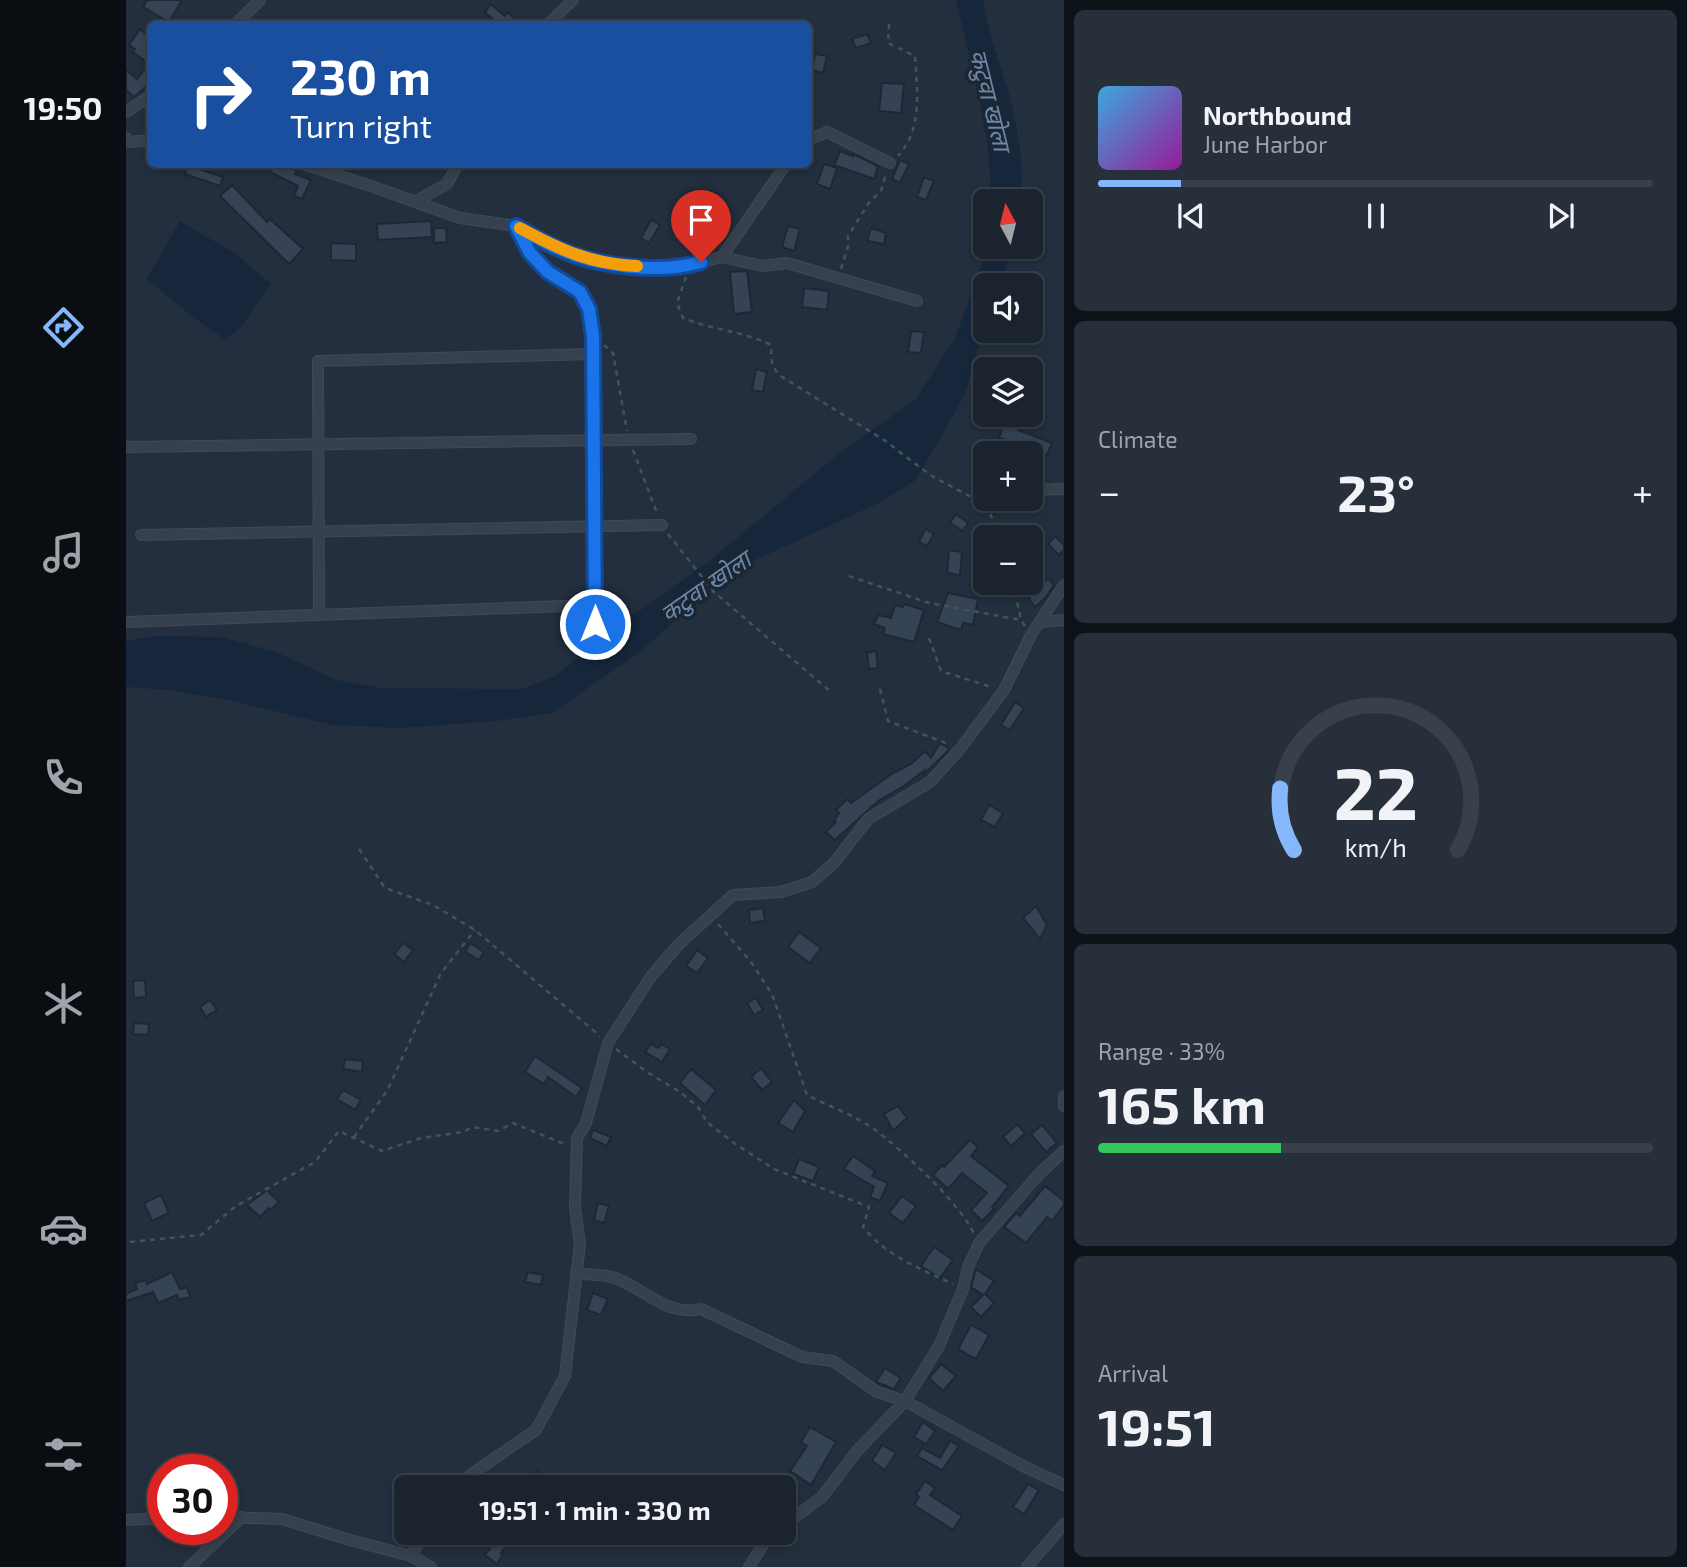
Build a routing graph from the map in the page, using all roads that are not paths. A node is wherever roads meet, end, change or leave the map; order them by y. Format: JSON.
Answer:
{"nodes":[{"id":1,"x":260,"y":0,"type":"edge"},
{"id":2,"x":573,"y":0,"type":"edge"},
{"id":3,"x":239,"y":21,"type":"edge"},
{"id":4,"x":551,"y":21,"type":"edge"},
{"id":5,"x":147,"y":98,"type":"edge"},
{"id":6,"x":126,"y":112,"type":"edge"},
{"id":7,"x":126,"y":138,"type":"edge"},
{"id":8,"x":812,"y":138,"type":"edge"},
{"id":9,"x":147,"y":140,"type":"edge"},
{"id":10,"x":890,"y":163,"type":"dead end"},
{"id":11,"x":315,"y":168,"type":"edge"},
{"id":12,"x":456,"y":168,"type":"edge"},
{"id":13,"x":783,"y":168,"type":"edge"},
{"id":14,"x":414,"y":202,"type":"junction"},
{"id":15,"x":516,"y":226,"type":"junction"},
{"id":16,"x":722,"y":257,"type":"junction"},
{"id":17,"x":917,"y":301,"type":"dead end"},
{"id":18,"x":593,"y":354,"type":"junction"},
{"id":19,"x":691,"y":439,"type":"dead end"},
{"id":20,"x":594,"y":440,"type":"junction"},
{"id":21,"x":318,"y":445,"type":"junction"},
{"id":22,"x":126,"y":447,"type":"edge"},
{"id":23,"x":1064,"y":489,"type":"edge"},
{"id":24,"x":1043,"y":490,"type":"edge"},
{"id":25,"x":594,"y":525,"type":"junction"},
{"id":26,"x":662,"y":525,"type":"road end"},
{"id":27,"x":318,"y":531,"type":"junction"},
{"id":28,"x":141,"y":535,"type":"dead end"},
{"id":29,"x":1064,"y":585,"type":"edge"},
{"id":30,"x":594,"y":606,"type":"junction"},
{"id":31,"x":319,"y":615,"type":"junction"},
{"id":32,"x":1064,"y":620,"type":"edge"},
{"id":33,"x":126,"y":622,"type":"edge"},
{"id":34,"x":1040,"y":622,"type":"junction"},
{"id":35,"x":595,"y":624,"type":"dead end"},
{"id":36,"x":1064,"y":1096,"type":"edge"},
{"id":37,"x":1064,"y":1107,"type":"edge"},
{"id":38,"x":1064,"y":1151,"type":"edge"},
{"id":39,"x":576,"y":1273,"type":"junction"},
{"id":40,"x":905,"y":1401,"type":"junction"},
{"id":41,"x":470,"y":1475,"type":"edge"},
{"id":42,"x":1064,"y":1485,"type":"edge"},
{"id":43,"x":796,"y":1516,"type":"edge"},
{"id":44,"x":238,"y":1517,"type":"edge"},
{"id":45,"x":242,"y":1517,"type":"junction"},
{"id":46,"x":147,"y":1519,"type":"edge"},
{"id":47,"x":126,"y":1520,"type":"edge"},
{"id":48,"x":1064,"y":1524,"type":"edge"},
{"id":49,"x":418,"y":1545,"type":"edge"},
{"id":50,"x":763,"y":1545,"type":"edge"},
{"id":51,"x":411,"y":1556,"type":"junction"},
{"id":52,"x":189,"y":1567,"type":"edge"},
{"id":53,"x":431,"y":1567,"type":"edge"},
{"id":54,"x":749,"y":1567,"type":"edge"},
{"id":55,"x":1027,"y":1567,"type":"edge"}],
"edges":[{"from":1,"to":3,"type":"street"},
{"from":2,"to":4,"type":"street"},
{"from":5,"to":6,"type":"street"},
{"from":7,"to":9,"type":"street"},
{"from":8,"to":10,"type":"street"},
{"from":11,"to":14,"type":"street"},
{"from":12,"to":14,"type":"street"},
{"from":13,"to":16,"type":"street"},
{"from":14,"to":15,"type":"street"},
{"from":15,"to":16,"type":"street"},
{"from":15,"to":18,"type":"street"},
{"from":16,"to":17,"type":"street"},
{"from":18,"to":20,"type":"street"},
{"from":18,"to":21,"type":"street"},
{"from":19,"to":20,"type":"street"},
{"from":20,"to":21,"type":"street"},
{"from":20,"to":25,"type":"street"},
{"from":21,"to":22,"type":"street"},
{"from":21,"to":27,"type":"street"},
{"from":23,"to":24,"type":"street"},
{"from":25,"to":26,"type":"street"},
{"from":25,"to":27,"type":"street"},
{"from":25,"to":30,"type":"street"},
{"from":27,"to":28,"type":"street"},
{"from":27,"to":31,"type":"street"},
{"from":29,"to":34,"type":"street"},
{"from":30,"to":31,"type":"street"},
{"from":30,"to":35,"type":"street"},
{"from":31,"to":33,"type":"street"},
{"from":32,"to":34,"type":"street"},
{"from":34,"to":39,"type":"street"},
{"from":36,"to":37,"type":"street"},
{"from":38,"to":40,"type":"street"},
{"from":39,"to":40,"type":"street"},
{"from":39,"to":41,"type":"street"},
{"from":40,"to":42,"type":"street"},
{"from":40,"to":43,"type":"street"},
{"from":44,"to":45,"type":"street"},
{"from":45,"to":51,"type":"street"},
{"from":45,"to":52,"type":"street"},
{"from":46,"to":47,"type":"street"},
{"from":48,"to":55,"type":"street"},
{"from":49,"to":51,"type":"street"},
{"from":50,"to":54,"type":"street"},
{"from":51,"to":53,"type":"street"}]}
